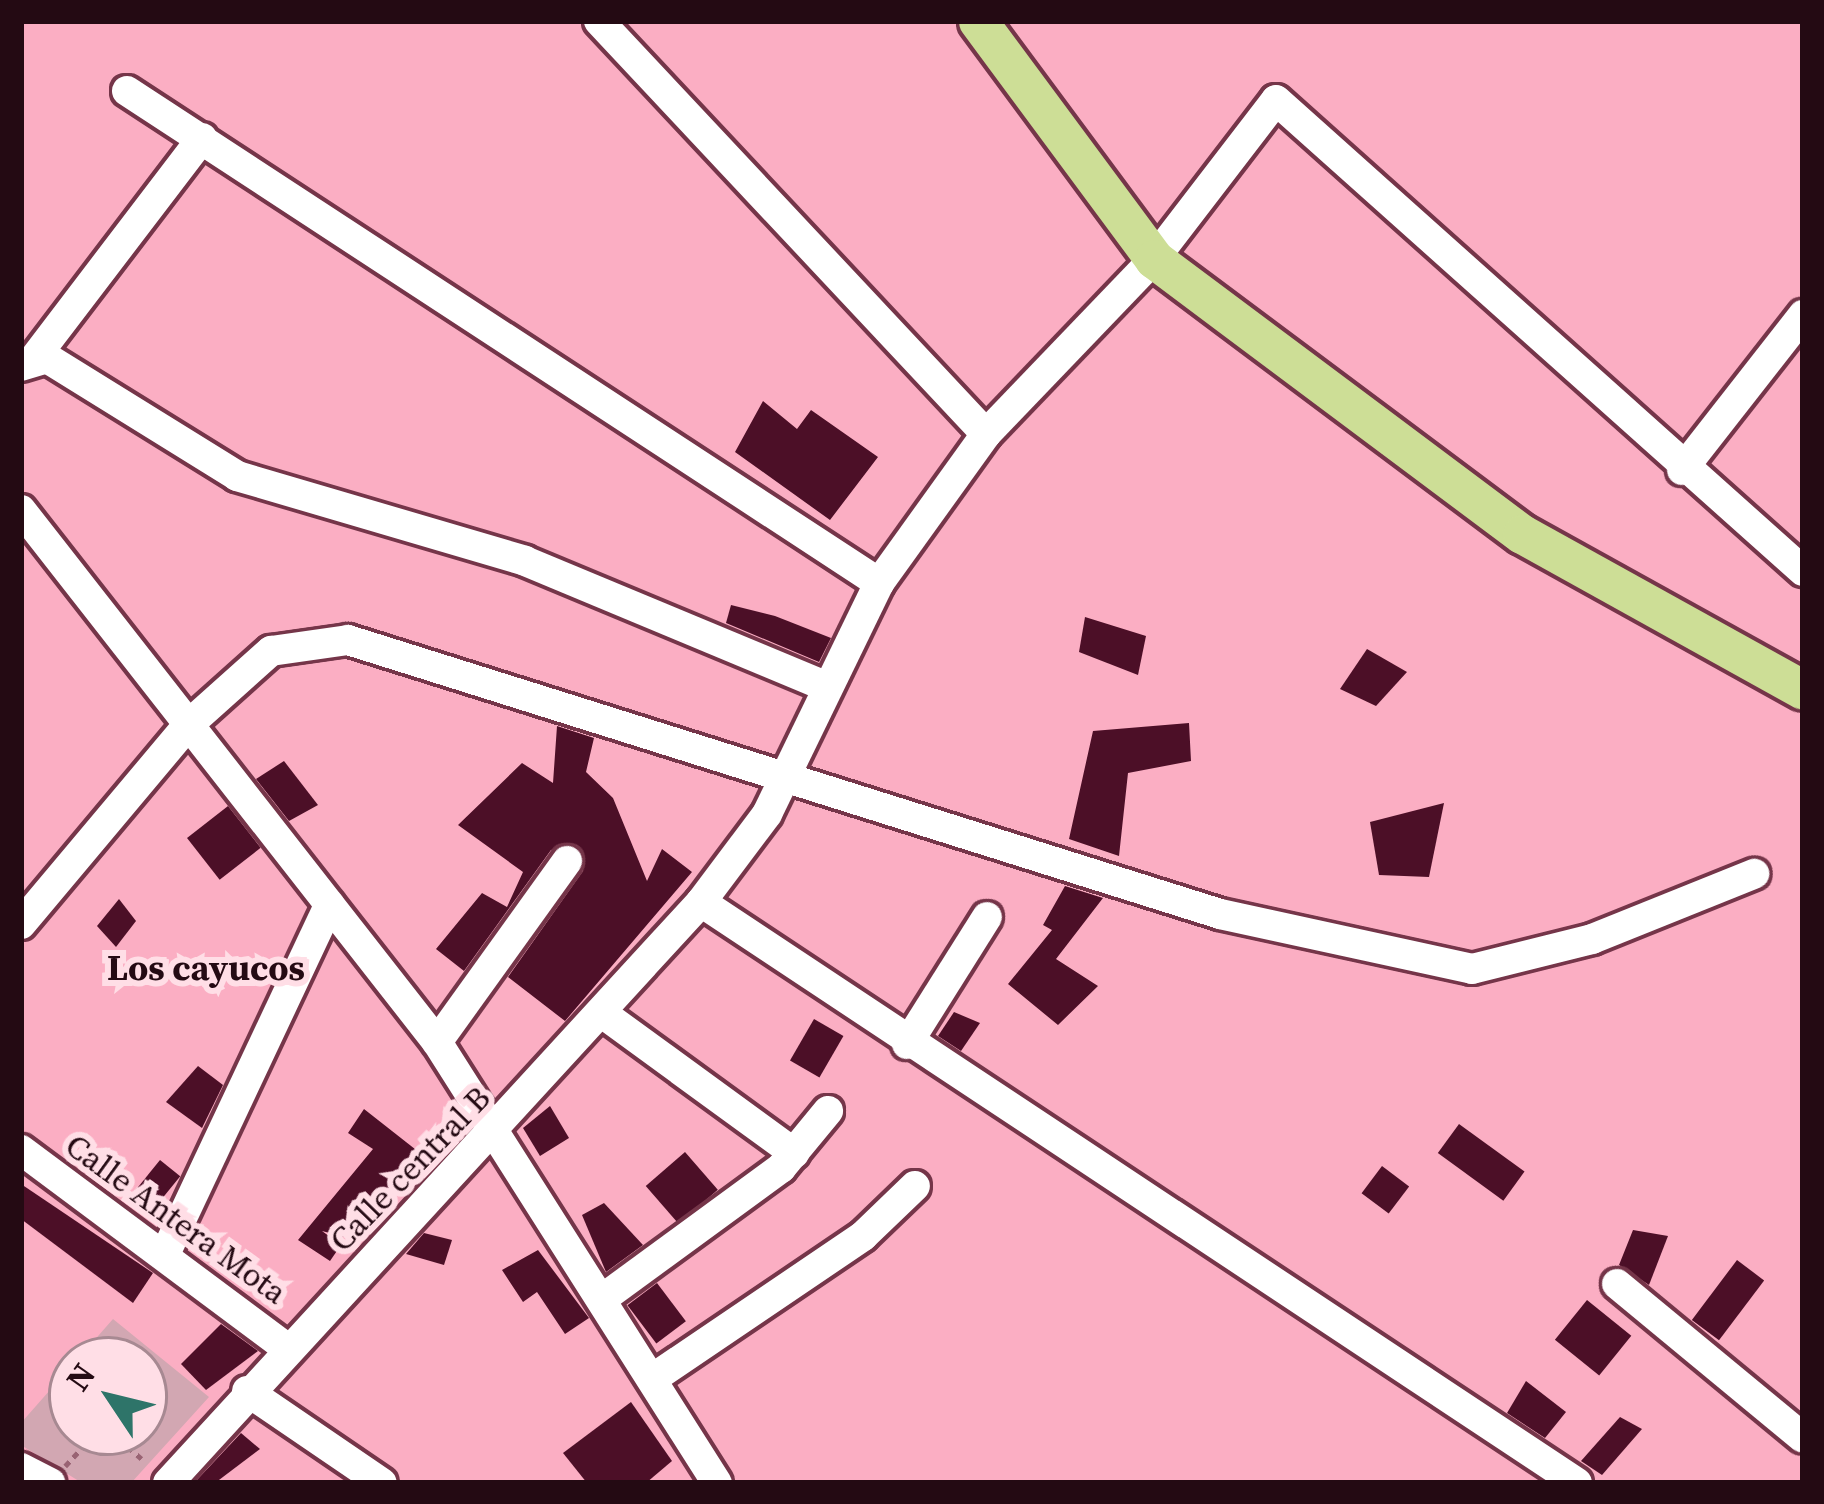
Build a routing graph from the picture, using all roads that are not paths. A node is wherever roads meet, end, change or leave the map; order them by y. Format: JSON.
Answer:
{"nodes":[{"id":1,"x":599,"y":21,"type":"edge"},
{"id":2,"x":978,"y":21,"type":"edge"},
{"id":3,"x":127,"y":91,"type":"dead end"},
{"id":4,"x":202,"y":138,"type":"junction"},
{"id":5,"x":1154,"y":259,"type":"junction"},
{"id":6,"x":1803,"y":315,"type":"edge"},
{"id":7,"x":28,"y":361,"type":"edge"},
{"id":8,"x":986,"y":434,"type":"junction"},
{"id":9,"x":1682,"y":470,"type":"junction"},
{"id":10,"x":21,"y":510,"type":"edge"},
{"id":11,"x":1798,"y":558,"type":"edge"},
{"id":12,"x":879,"y":583,"type":"junction"},
{"id":13,"x":826,"y":686,"type":"junction"},
{"id":14,"x":1803,"y":690,"type":"edge"},
{"id":15,"x":187,"y":726,"type":"junction"},
{"id":16,"x":782,"y":770,"type":"junction"},
{"id":17,"x":568,"y":861,"type":"dead end"},
{"id":18,"x":1754,"y":874,"type":"dead end"},
{"id":19,"x":701,"y":902,"type":"junction"},
{"id":20,"x":328,"y":905,"type":"junction"},
{"id":21,"x":987,"y":917,"type":"dead end"},
{"id":22,"x":21,"y":924,"type":"edge"},
{"id":23,"x":602,"y":1013,"type":"junction"},
{"id":24,"x":437,"y":1042,"type":"junction"},
{"id":25,"x":908,"y":1044,"type":"junction"},
{"id":26,"x":828,"y":1112,"type":"dead end"},
{"id":27,"x":21,"y":1150,"type":"edge"},
{"id":28,"x":794,"y":1153,"type":"junction"},
{"id":29,"x":915,"y":1186,"type":"dead end"},
{"id":30,"x":164,"y":1254,"type":"junction"},
{"id":31,"x":1617,"y":1285,"type":"dead end"},
{"id":32,"x":602,"y":1299,"type":"junction"},
{"id":33,"x":287,"y":1348,"type":"junction"},
{"id":34,"x":652,"y":1379,"type":"junction"},
{"id":35,"x":247,"y":1391,"type":"junction"},
{"id":36,"x":1803,"y":1438,"type":"edge"},
{"id":37,"x":21,"y":1468,"type":"edge"},
{"id":38,"x":56,"y":1476,"type":"edge"},
{"id":39,"x":168,"y":1483,"type":"edge"},
{"id":40,"x":382,"y":1483,"type":"edge"},
{"id":41,"x":717,"y":1483,"type":"edge"},
{"id":42,"x":1577,"y":1483,"type":"edge"}],
"edges":[{"from":1,"to":8,"type":"street"},
{"from":2,"to":5,"type":"main road"},
{"from":3,"to":4,"type":"street"},
{"from":4,"to":7,"type":"street"},
{"from":4,"to":12,"type":"street"},
{"from":5,"to":8,"type":"street","name":"Calle central B"},
{"from":5,"to":9,"type":"street","name":"Calle central B"},
{"from":5,"to":14,"type":"main road"},
{"from":6,"to":9,"type":"street"},
{"from":7,"to":13,"type":"street"},
{"from":8,"to":12,"type":"street","name":"Calle central B"},
{"from":9,"to":11,"type":"street"},
{"from":10,"to":15,"type":"street"},
{"from":12,"to":13,"type":"street","name":"Calle central B"},
{"from":13,"to":16,"type":"street","name":"Calle central B"},
{"from":15,"to":16,"type":"street"},
{"from":15,"to":20,"type":"street"},
{"from":15,"to":22,"type":"street"},
{"from":16,"to":18,"type":"street"},
{"from":16,"to":19,"type":"street","name":"Calle central B"},
{"from":17,"to":24,"type":"street"},
{"from":19,"to":23,"type":"street","name":"Calle central B"},
{"from":19,"to":25,"type":"street"},
{"from":20,"to":24,"type":"street"},
{"from":20,"to":30,"type":"street"},
{"from":21,"to":25,"type":"street"},
{"from":23,"to":28,"type":"street"},
{"from":23,"to":33,"type":"street","name":"Calle central B"},
{"from":24,"to":32,"type":"street"},
{"from":25,"to":42,"type":"street"},
{"from":26,"to":28,"type":"street"},
{"from":27,"to":30,"type":"street","name":"Calle Antera Mota"},
{"from":28,"to":32,"type":"street"},
{"from":29,"to":34,"type":"street"},
{"from":30,"to":33,"type":"street","name":"Calle Antera Mota"},
{"from":31,"to":36,"type":"street"},
{"from":32,"to":34,"type":"street"},
{"from":33,"to":35,"type":"street","name":"Calle central B"},
{"from":34,"to":41,"type":"street"},
{"from":35,"to":39,"type":"street","name":"Calle central B"},
{"from":35,"to":40,"type":"street"},
{"from":37,"to":38,"type":"street"}]}
